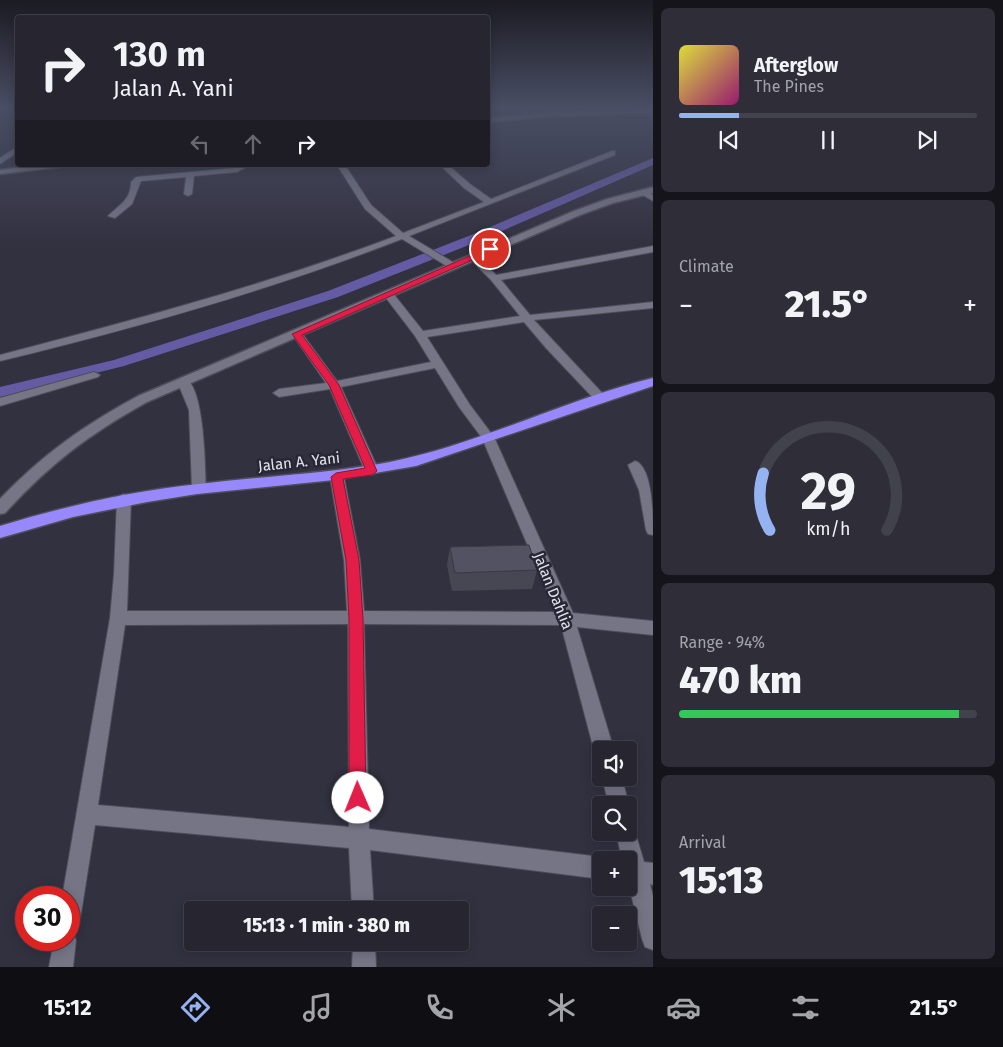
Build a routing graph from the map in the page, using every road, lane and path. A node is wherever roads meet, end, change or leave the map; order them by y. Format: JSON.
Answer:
{"nodes":[{"id":1,"x":11,"y":153,"type":"edge"},
{"id":2,"x":612,"y":153,"type":"dead end"},
{"id":3,"x":0,"y":162,"type":"edge"},
{"id":4,"x":39,"y":167,"type":"edge"},
{"id":5,"x":242,"y":167,"type":"edge"},
{"id":6,"x":342,"y":167,"type":"edge"},
{"id":7,"x":446,"y":167,"type":"edge"},
{"id":8,"x":0,"y":172,"type":"edge"},
{"id":9,"x":190,"y":173,"type":"junction"},
{"id":10,"x":188,"y":194,"type":"dead end"},
{"id":11,"x":650,"y":194,"type":"edge"},
{"id":12,"x":490,"y":201,"type":"junction"},
{"id":13,"x":112,"y":216,"type":"dead end"},
{"id":14,"x":405,"y":238,"type":"junction"},
{"id":15,"x":653,"y":249,"type":"edge"},
{"id":16,"x":473,"y":256,"type":"junction"},
{"id":17,"x":449,"y":263,"type":"junction"},
{"id":18,"x":494,"y":278,"type":"junction"},
{"id":19,"x":388,"y":294,"type":"junction"},
{"id":20,"x":653,"y":305,"type":"edge"},
{"id":21,"x":526,"y":318,"type":"junction"},
{"id":22,"x":297,"y":334,"type":"junction"},
{"id":23,"x":420,"y":335,"type":"junction"},
{"id":24,"x":0,"y":358,"type":"edge"},
{"id":25,"x":437,"y":364,"type":"junction"},
{"id":26,"x":94,"y":375,"type":"dead end"},
{"id":27,"x":182,"y":381,"type":"junction"},
{"id":28,"x":653,"y":382,"type":"edge"},
{"id":29,"x":334,"y":385,"type":"junction"},
{"id":30,"x":279,"y":393,"type":"dead end"},
{"id":31,"x":601,"y":399,"type":"junction"},
{"id":32,"x":0,"y":402,"type":"edge"},
{"id":33,"x":488,"y":437,"type":"junction"},
{"id":34,"x":635,"y":465,"type":"dead end"},
{"id":35,"x":372,"y":471,"type":"junction"},
{"id":36,"x":336,"y":477,"type":"junction"},
{"id":37,"x":199,"y":489,"type":"junction"},
{"id":38,"x":650,"y":497,"type":"edge"},
{"id":39,"x":124,"y":499,"type":"junction"},
{"id":40,"x":0,"y":509,"type":"edge"},
{"id":41,"x":653,"y":530,"type":"edge"},
{"id":42,"x":0,"y":532,"type":"edge"},
{"id":43,"x":118,"y":618,"type":"junction"},
{"id":44,"x":356,"y":619,"type":"junction"},
{"id":45,"x":567,"y":619,"type":"junction"},
{"id":46,"x":653,"y":628,"type":"edge"},
{"id":47,"x":601,"y":741,"type":"edge"},
{"id":48,"x":87,"y":814,"type":"junction"},
{"id":49,"x":359,"y":837,"type":"junction"},
{"id":50,"x":629,"y":841,"type":"edge"},
{"id":51,"x":592,"y":867,"type":"edge"},
{"id":52,"x":639,"y":872,"type":"edge"},
{"id":53,"x":75,"y":886,"type":"edge"},
{"id":54,"x":363,"y":901,"type":"edge"},
{"id":55,"x":653,"y":939,"type":"edge"},
{"id":56,"x":63,"y":951,"type":"edge"},
{"id":57,"x":364,"y":951,"type":"edge"},
{"id":58,"x":61,"y":967,"type":"edge"},
{"id":59,"x":364,"y":967,"type":"edge"}],
"edges":[{"from":1,"to":3,"type":"street"},
{"from":2,"to":12,"type":"street"},
{"from":4,"to":8,"type":"street"},
{"from":5,"to":9,"type":"street"},
{"from":6,"to":14,"type":"street"},
{"from":7,"to":12,"type":"street"},
{"from":9,"to":10,"type":"street"},
{"from":9,"to":13,"type":"street"},
{"from":11,"to":16,"type":"street"},
{"from":12,"to":14,"type":"street"},
{"from":14,"to":17,"type":"street"},
{"from":14,"to":24,"type":"street"},
{"from":15,"to":18,"type":"street"},
{"from":16,"to":17,"type":"street"},
{"from":16,"to":18,"type":"street"},
{"from":17,"to":19,"type":"street"},
{"from":18,"to":21,"type":"street"},
{"from":19,"to":22,"type":"street"},
{"from":19,"to":23,"type":"street","name":"Jalan Dahlia"},
{"from":20,"to":21,"type":"street"},
{"from":21,"to":23,"type":"street"},
{"from":21,"to":31,"type":"street"},
{"from":22,"to":27,"type":"street"},
{"from":22,"to":29,"type":"street"},
{"from":23,"to":25,"type":"street","name":"Jalan Dahlia"},
{"from":25,"to":29,"type":"street"},
{"from":25,"to":33,"type":"street","name":"Jalan Dahlia"},
{"from":26,"to":32,"type":"street"},
{"from":27,"to":37,"type":"street"},
{"from":27,"to":40,"type":"street"},
{"from":28,"to":31,"type":"highway","name":"Jalan A. Yani"},
{"from":29,"to":30,"type":"street"},
{"from":29,"to":35,"type":"street"},
{"from":31,"to":33,"type":"highway","name":"Jalan A. Yani"},
{"from":33,"to":35,"type":"highway","name":"Jalan A. Yani"},
{"from":33,"to":45,"type":"street","name":"Jalan Dahlia"},
{"from":34,"to":38,"type":"street"},
{"from":35,"to":36,"type":"highway","name":"Jalan A. Yani"},
{"from":36,"to":37,"type":"highway","name":"Jalan A. Yani"},
{"from":36,"to":44,"type":"street"},
{"from":37,"to":39,"type":"highway","name":"Jalan A. Yani"},
{"from":38,"to":41,"type":"street"},
{"from":39,"to":42,"type":"highway","name":"Jalan A. Yani"},
{"from":39,"to":43,"type":"street"},
{"from":43,"to":44,"type":"street"},
{"from":43,"to":48,"type":"street"},
{"from":44,"to":45,"type":"street"},
{"from":44,"to":49,"type":"street"},
{"from":45,"to":46,"type":"street"},
{"from":45,"to":47,"type":"street","name":"Jalan Dahlia"},
{"from":48,"to":49,"type":"street"},
{"from":48,"to":53,"type":"street"},
{"from":49,"to":51,"type":"street"},
{"from":49,"to":54,"type":"street"},
{"from":50,"to":52,"type":"street"},
{"from":52,"to":55,"type":"street"},
{"from":56,"to":58,"type":"street"},
{"from":57,"to":59,"type":"street"}]}
